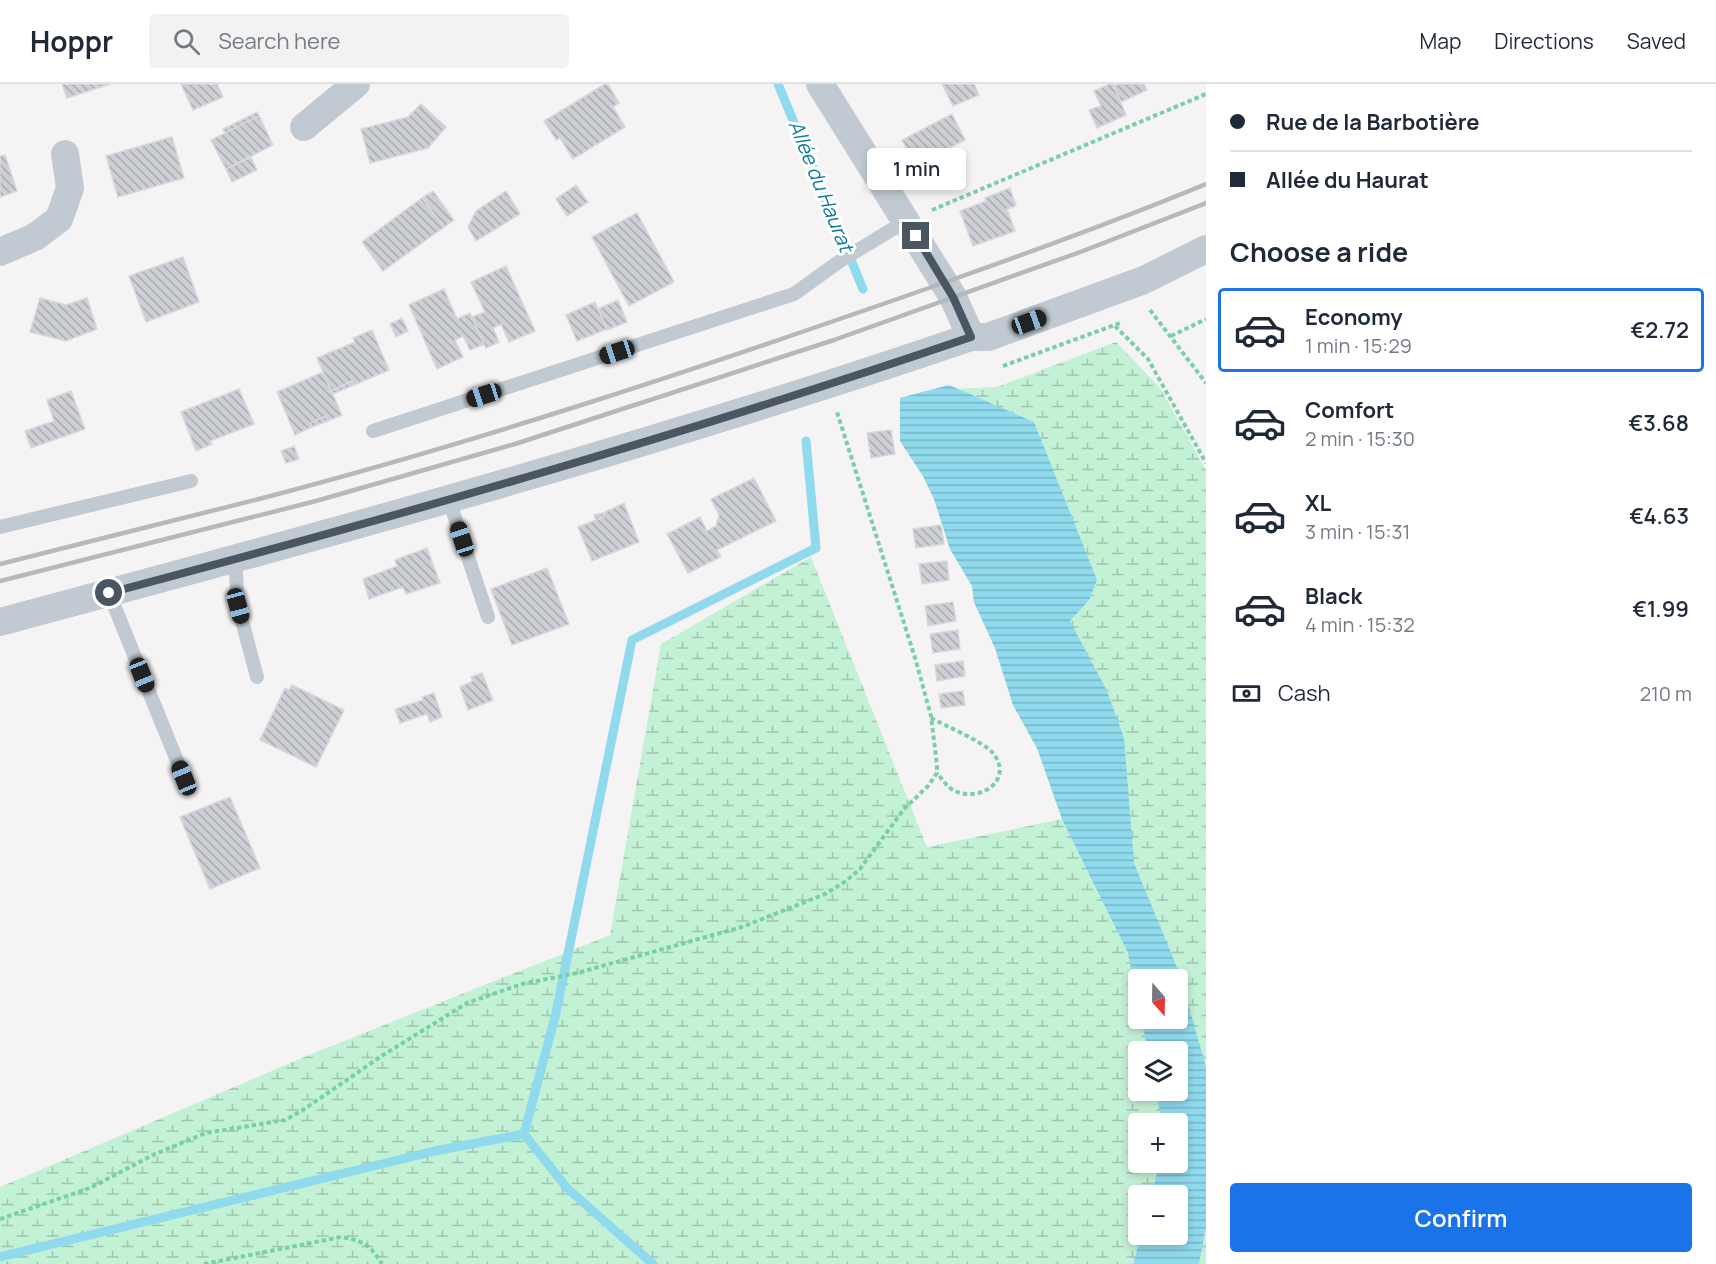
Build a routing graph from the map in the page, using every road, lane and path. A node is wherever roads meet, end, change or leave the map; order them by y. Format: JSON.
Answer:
{"nodes":[{"id":1,"x":356,"y":84,"type":"edge"},
{"id":2,"x":820,"y":84,"type":"edge"},
{"id":3,"x":1206,"y":94,"type":"edge"},
{"id":4,"x":304,"y":127,"type":"dead end"},
{"id":5,"x":65,"y":154,"type":"dead end"},
{"id":6,"x":906,"y":221,"type":"junction"},
{"id":7,"x":1206,"y":249,"type":"edge"},
{"id":8,"x":0,"y":252,"type":"edge"},
{"id":9,"x":1129,"y":286,"type":"junction"},
{"id":10,"x":1206,"y":319,"type":"edge"},
{"id":11,"x":1115,"y":326,"type":"dead end"},
{"id":12,"x":1171,"y":336,"type":"junction"},
{"id":13,"x":971,"y":337,"type":"junction"},
{"id":14,"x":837,"y":381,"type":"junction"},
{"id":15,"x":1206,"y":383,"type":"edge"},
{"id":16,"x":373,"y":431,"type":"dead end"},
{"id":17,"x":1206,"y":463,"type":"edge"},
{"id":18,"x":191,"y":482,"type":"dead end"},
{"id":19,"x":449,"y":500,"type":"junction"},
{"id":20,"x":0,"y":527,"type":"edge"},
{"id":21,"x":235,"y":559,"type":"junction"},
{"id":22,"x":109,"y":593,"type":"junction"},
{"id":23,"x":488,"y":617,"type":"dead end"},
{"id":24,"x":0,"y":622,"type":"edge"},
{"id":25,"x":257,"y":677,"type":"dead end"},
{"id":26,"x":931,"y":718,"type":"junction"},
{"id":27,"x":937,"y":773,"type":"junction"},
{"id":28,"x":184,"y":778,"type":"dead end"},
{"id":29,"x":0,"y":1219,"type":"edge"},
{"id":30,"x":204,"y":1264,"type":"edge"},
{"id":31,"x":382,"y":1264,"type":"edge"}],
"edges":[{"from":1,"to":4,"type":"street"},
{"from":2,"to":6,"type":"street"},
{"from":3,"to":6,"type":"path"},
{"from":5,"to":8,"type":"street"},
{"from":6,"to":13,"type":"street"},
{"from":6,"to":16,"type":"lane"},
{"from":7,"to":9,"type":"street"},
{"from":9,"to":12,"type":"path"},
{"from":9,"to":13,"type":"street"},
{"from":10,"to":12,"type":"path"},
{"from":11,"to":17,"type":"path"},
{"from":12,"to":15,"type":"path"},
{"from":13,"to":14,"type":"street"},
{"from":14,"to":19,"type":"street"},
{"from":14,"to":26,"type":"path"},
{"from":18,"to":20,"type":"lane"},
{"from":19,"to":21,"type":"street"},
{"from":19,"to":23,"type":"lane"},
{"from":21,"to":22,"type":"street"},
{"from":21,"to":25,"type":"lane"},
{"from":22,"to":24,"type":"street"},
{"from":22,"to":28,"type":"lane"},
{"from":26,"to":27,"type":"path"},
{"from":26,"to":27,"type":"path"},
{"from":27,"to":29,"type":"path"},
{"from":30,"to":31,"type":"path"}]}
